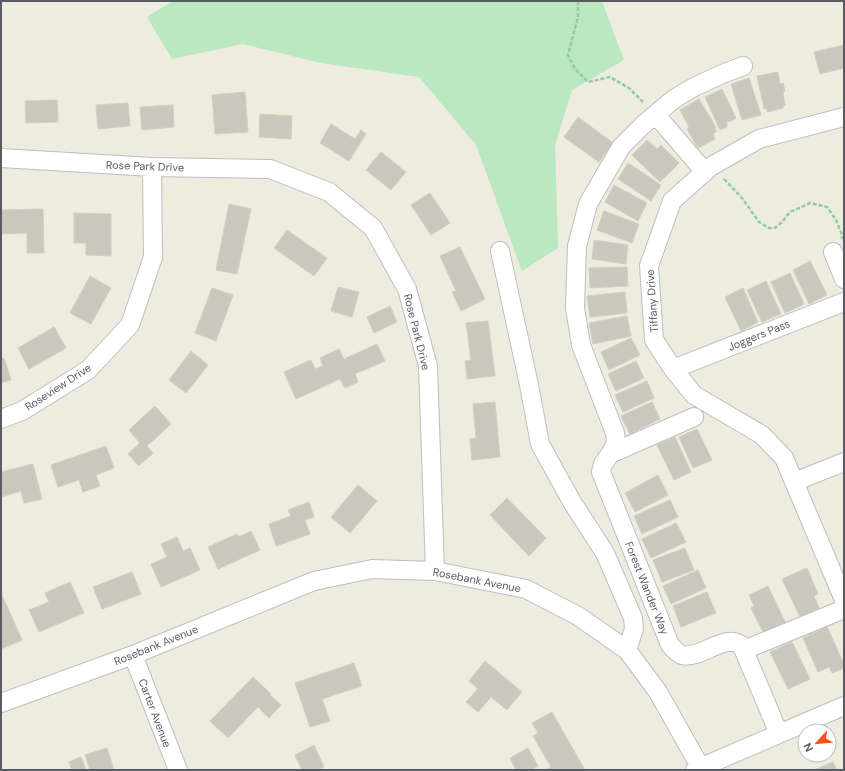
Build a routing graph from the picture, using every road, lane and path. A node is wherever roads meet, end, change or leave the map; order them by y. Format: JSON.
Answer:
{"nodes":[{"id":1,"x":578,"y":1,"type":"edge"},
{"id":2,"x":743,"y":66,"type":"dead end"},
{"id":3,"x":656,"y":115,"type":"junction"},
{"id":4,"x":844,"y":117,"type":"edge"},
{"id":5,"x":1,"y":158,"type":"edge"},
{"id":6,"x":152,"y":167,"type":"junction"},
{"id":7,"x":705,"y":172,"type":"junction"},
{"id":8,"x":723,"y":177,"type":"dead end"},
{"id":9,"x":835,"y":246,"type":"joint"},
{"id":10,"x":500,"y":251,"type":"dead end"},
{"id":11,"x":844,"y":279,"type":"edge"},
{"id":12,"x":844,"y":302,"type":"edge"},
{"id":13,"x":673,"y":369,"type":"junction"},
{"id":14,"x":694,"y":417,"type":"dead end"},
{"id":15,"x":1,"y":419,"type":"edge"},
{"id":16,"x":610,"y":454,"type":"junction"},
{"id":17,"x":844,"y":462,"type":"edge"},
{"id":18,"x":794,"y":482,"type":"junction"},
{"id":19,"x":435,"y":571,"type":"junction"},
{"id":20,"x":844,"y":600,"type":"edge"},
{"id":21,"x":844,"y":609,"type":"edge"},
{"id":22,"x":627,"y":650,"type":"junction"},
{"id":23,"x":744,"y":650,"type":"junction"},
{"id":24,"x":133,"y":655,"type":"junction"},
{"id":25,"x":1,"y":703,"type":"edge"},
{"id":26,"x":844,"y":706,"type":"edge"},
{"id":27,"x":779,"y":734,"type":"junction"},
{"id":28,"x":699,"y":769,"type":"edge"},
{"id":29,"x":178,"y":770,"type":"edge"}],
"edges":[{"from":1,"to":3,"type":"path"},
{"from":2,"to":3,"type":"street"},
{"from":3,"to":7,"type":"street"},
{"from":3,"to":16,"type":"street"},
{"from":4,"to":7,"type":"street","name":"Tiffany Drive"},
{"from":5,"to":6,"type":"street","name":"Rose Park Drive"},
{"from":6,"to":15,"type":"street","name":"Roseview Drive"},
{"from":6,"to":19,"type":"street","name":"Rose Park Drive"},
{"from":7,"to":13,"type":"street","name":"Tiffany Drive"},
{"from":8,"to":9,"type":"path"},
{"from":9,"to":11,"type":"street"},
{"from":10,"to":22,"type":"street"},
{"from":12,"to":13,"type":"street","name":"Joggers Pass"},
{"from":13,"to":18,"type":"street","name":"Tiffany Drive"},
{"from":14,"to":16,"type":"street"},
{"from":16,"to":23,"type":"street","name":"Forest Wander Way"},
{"from":17,"to":18,"type":"street"},
{"from":18,"to":20,"type":"street","name":"Tiffany Drive"},
{"from":19,"to":22,"type":"street","name":"Rosebank Avenue"},
{"from":19,"to":24,"type":"street","name":"Rosebank Avenue"},
{"from":21,"to":23,"type":"street"},
{"from":22,"to":28,"type":"street","name":"Rosebank Avenue"},
{"from":23,"to":27,"type":"street"},
{"from":24,"to":25,"type":"street","name":"Rosebank Avenue"},
{"from":24,"to":29,"type":"street","name":"Carter Avenue"},
{"from":26,"to":27,"type":"street"},
{"from":27,"to":28,"type":"street"}]}
